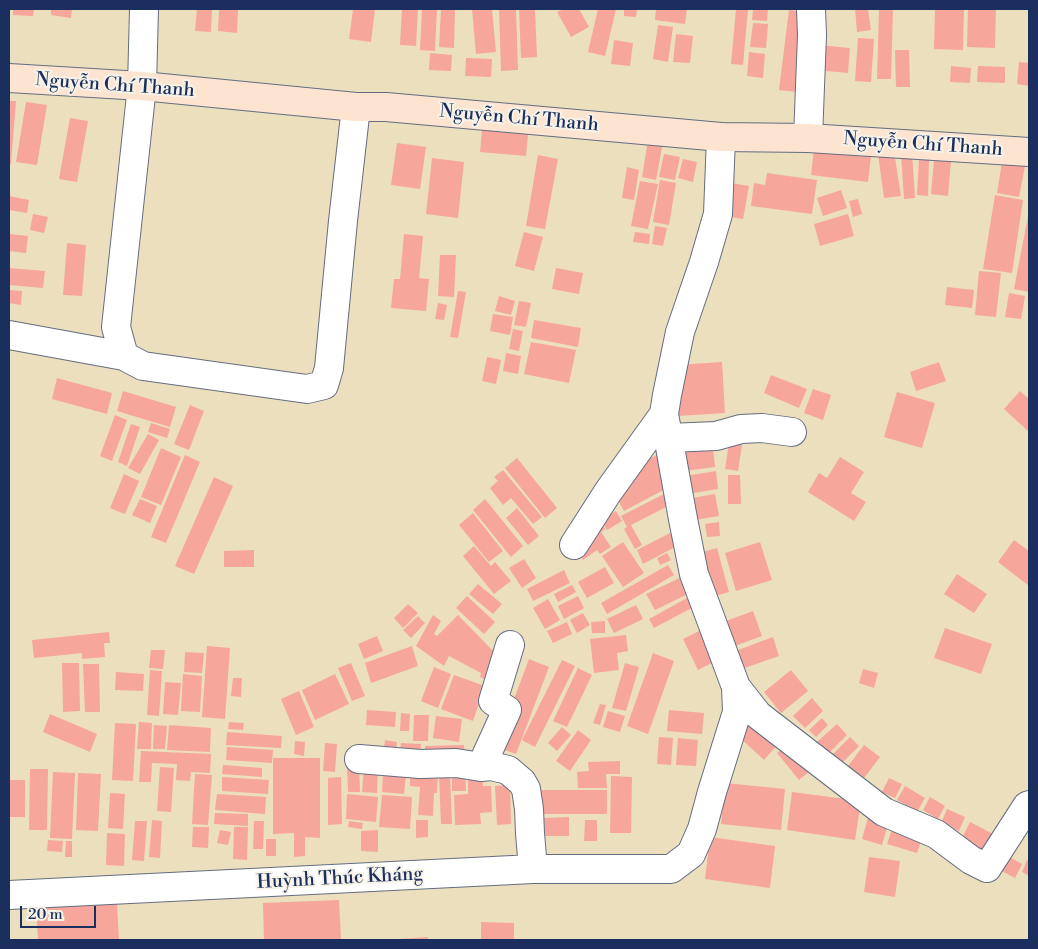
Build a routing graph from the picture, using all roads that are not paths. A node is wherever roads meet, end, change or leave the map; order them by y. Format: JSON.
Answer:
{"nodes":[{"id":1,"x":144,"y":9,"type":"edge"},
{"id":2,"x":811,"y":9,"type":"edge"},
{"id":3,"x":9,"y":78,"type":"edge"},
{"id":4,"x":142,"y":86,"type":"junction"},
{"id":5,"x":356,"y":107,"type":"junction"},
{"id":6,"x":720,"y":137,"type":"junction"},
{"id":7,"x":808,"y":138,"type":"junction"},
{"id":8,"x":1029,"y":152,"type":"edge"},
{"id":9,"x":9,"y":335,"type":"edge"},
{"id":10,"x":124,"y":356,"type":"junction"},
{"id":11,"x":667,"y":426,"type":"junction"},
{"id":12,"x":792,"y":432,"type":"dead end"},
{"id":13,"x":574,"y":545,"type":"dead end"},
{"id":14,"x":510,"y":645,"type":"dead end"},
{"id":15,"x":736,"y":687,"type":"junction"},
{"id":16,"x":359,"y":759,"type":"dead end"},
{"id":17,"x":481,"y":767,"type":"junction"},
{"id":18,"x":1029,"y":805,"type":"edge"},
{"id":19,"x":533,"y":869,"type":"junction"},
{"id":20,"x":9,"y":895,"type":"edge"}],
"edges":[{"from":1,"to":4,"type":"street"},
{"from":2,"to":7,"type":"street"},
{"from":3,"to":4,"type":"main road","name":"Nguyễn Chí Thanh"},
{"from":4,"to":5,"type":"main road","name":"Nguyễn Chí Thanh"},
{"from":4,"to":10,"type":"street"},
{"from":5,"to":6,"type":"main road","name":"Nguyễn Chí Thanh"},
{"from":5,"to":10,"type":"street"},
{"from":6,"to":7,"type":"main road","name":"Nguyễn Chí Thanh"},
{"from":6,"to":11,"type":"street"},
{"from":7,"to":8,"type":"main road","name":"Nguyễn Chí Thanh"},
{"from":9,"to":10,"type":"street"},
{"from":11,"to":12,"type":"street"},
{"from":11,"to":13,"type":"street"},
{"from":11,"to":15,"type":"street"},
{"from":14,"to":17,"type":"street"},
{"from":15,"to":18,"type":"street"},
{"from":15,"to":19,"type":"street","name":"Huỳnh Thúc Kháng"},
{"from":16,"to":17,"type":"street"},
{"from":17,"to":19,"type":"street"},
{"from":19,"to":20,"type":"street","name":"Huỳnh Thúc Kháng"}]}
